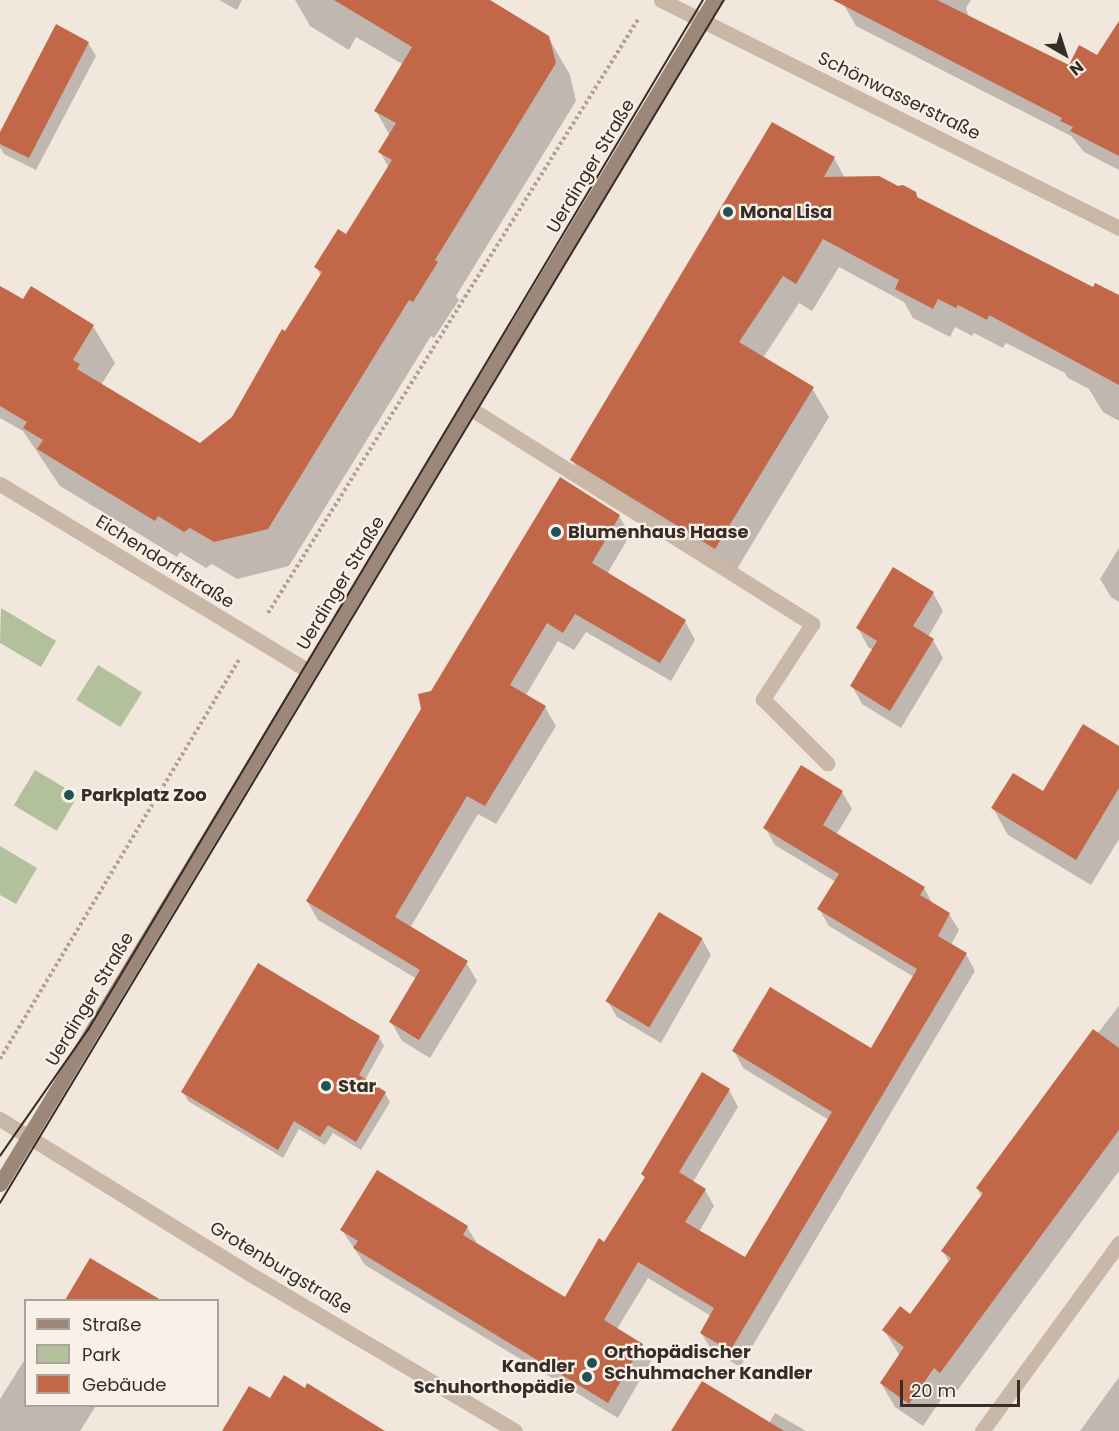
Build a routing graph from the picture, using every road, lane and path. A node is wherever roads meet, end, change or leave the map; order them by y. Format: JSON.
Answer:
{"nodes":[{"id":1,"x":661,"y":0,"type":"edge"},
{"id":2,"x":714,"y":0,"type":"edge"},
{"id":3,"x":644,"y":10,"type":"dead end"},
{"id":4,"x":701,"y":20,"type":"junction"},
{"id":5,"x":1119,"y":228,"type":"edge"},
{"id":6,"x":468,"y":407,"type":"junction"},
{"id":7,"x":0,"y":484,"type":"edge"},
{"id":8,"x":252,"y":639,"type":"junction"},
{"id":9,"x":310,"y":672,"type":"junction"},
{"id":10,"x":826,"y":763,"type":"dead end"},
{"id":11,"x":0,"y":1059,"type":"edge"},
{"id":12,"x":0,"y":1119,"type":"edge"},
{"id":13,"x":29,"y":1136,"type":"junction"},
{"id":14,"x":0,"y":1184,"type":"edge"},
{"id":15,"x":1119,"y":1243,"type":"edge"},
{"id":16,"x":515,"y":1431,"type":"edge"},
{"id":17,"x":982,"y":1431,"type":"edge"}],
"edges":[{"from":1,"to":4,"type":"street","name":"Schönwasserstraße"},
{"from":2,"to":4,"type":"main road","name":"Uerdinger Straße"},
{"from":3,"to":8,"type":"path"},
{"from":4,"to":5,"type":"street","name":"Schönwasserstraße"},
{"from":4,"to":6,"type":"main road","name":"Uerdinger Straße"},
{"from":6,"to":9,"type":"main road","name":"Uerdinger Straße"},
{"from":6,"to":10,"type":"street"},
{"from":7,"to":8,"type":"street","name":"Eichendorffstraße"},
{"from":8,"to":9,"type":"street","name":"Eichendorffstraße"},
{"from":8,"to":11,"type":"path"},
{"from":9,"to":13,"type":"main road","name":"Uerdinger Straße"},
{"from":12,"to":13,"type":"street","name":"Grotenburgstraße"},
{"from":13,"to":14,"type":"main road","name":"Uerdinger Straße"},
{"from":13,"to":16,"type":"street","name":"Grotenburgstraße"},
{"from":15,"to":17,"type":"street"}]}
